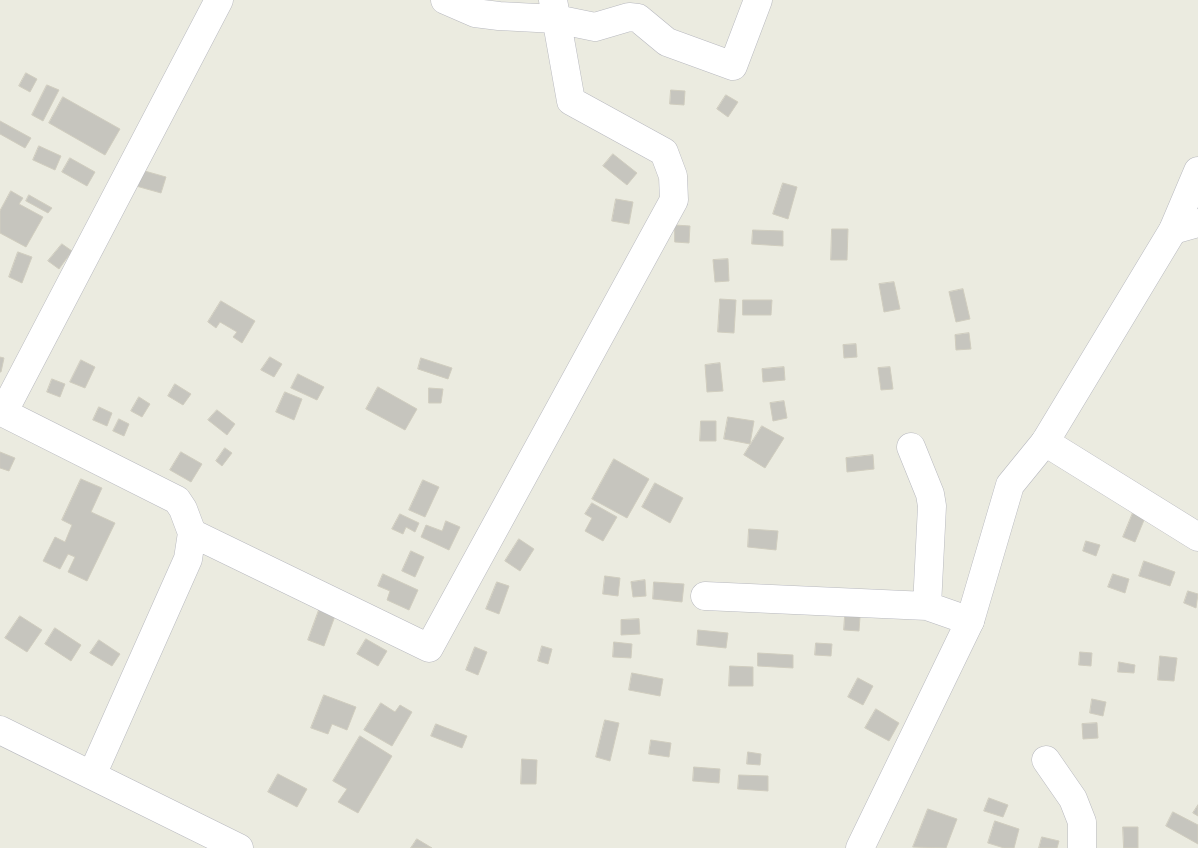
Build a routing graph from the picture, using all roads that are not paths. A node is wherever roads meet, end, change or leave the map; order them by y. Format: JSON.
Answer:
{"nodes":[{"id":1,"x":219,"y":0,"type":"edge"},
{"id":2,"x":445,"y":0,"type":"edge"},
{"id":3,"x":758,"y":0,"type":"edge"},
{"id":4,"x":555,"y":10,"type":"edge"},
{"id":5,"x":1198,"y":171,"type":"edge"},
{"id":6,"x":1186,"y":227,"type":"edge"},
{"id":7,"x":2,"y":412,"type":"edge"},
{"id":8,"x":1045,"y":442,"type":"junction"},
{"id":9,"x":911,"y":447,"type":"dead end"},
{"id":10,"x":192,"y":534,"type":"junction"},
{"id":11,"x":1198,"y":537,"type":"edge"},
{"id":12,"x":704,"y":596,"type":"dead end"},
{"id":13,"x":926,"y":606,"type":"junction"},
{"id":14,"x":970,"y":621,"type":"junction"},
{"id":15,"x":0,"y":730,"type":"edge"},
{"id":16,"x":1046,"y":760,"type":"dead end"},
{"id":17,"x":92,"y":775,"type":"junction"},
{"id":18,"x":239,"y":848,"type":"edge"},
{"id":19,"x":860,"y":848,"type":"edge"},
{"id":20,"x":1082,"y":848,"type":"edge"}],
"edges":[{"from":1,"to":7,"type":"street"},
{"from":2,"to":4,"type":"street"},
{"from":3,"to":4,"type":"street"},
{"from":4,"to":10,"type":"street"},
{"from":5,"to":6,"type":"street"},
{"from":6,"to":8,"type":"street"},
{"from":7,"to":10,"type":"street"},
{"from":8,"to":11,"type":"street"},
{"from":8,"to":14,"type":"street"},
{"from":9,"to":13,"type":"street"},
{"from":10,"to":17,"type":"street"},
{"from":12,"to":13,"type":"street"},
{"from":13,"to":14,"type":"street"},
{"from":14,"to":19,"type":"street"},
{"from":15,"to":17,"type":"street"},
{"from":16,"to":20,"type":"street"},
{"from":17,"to":18,"type":"street"}]}
